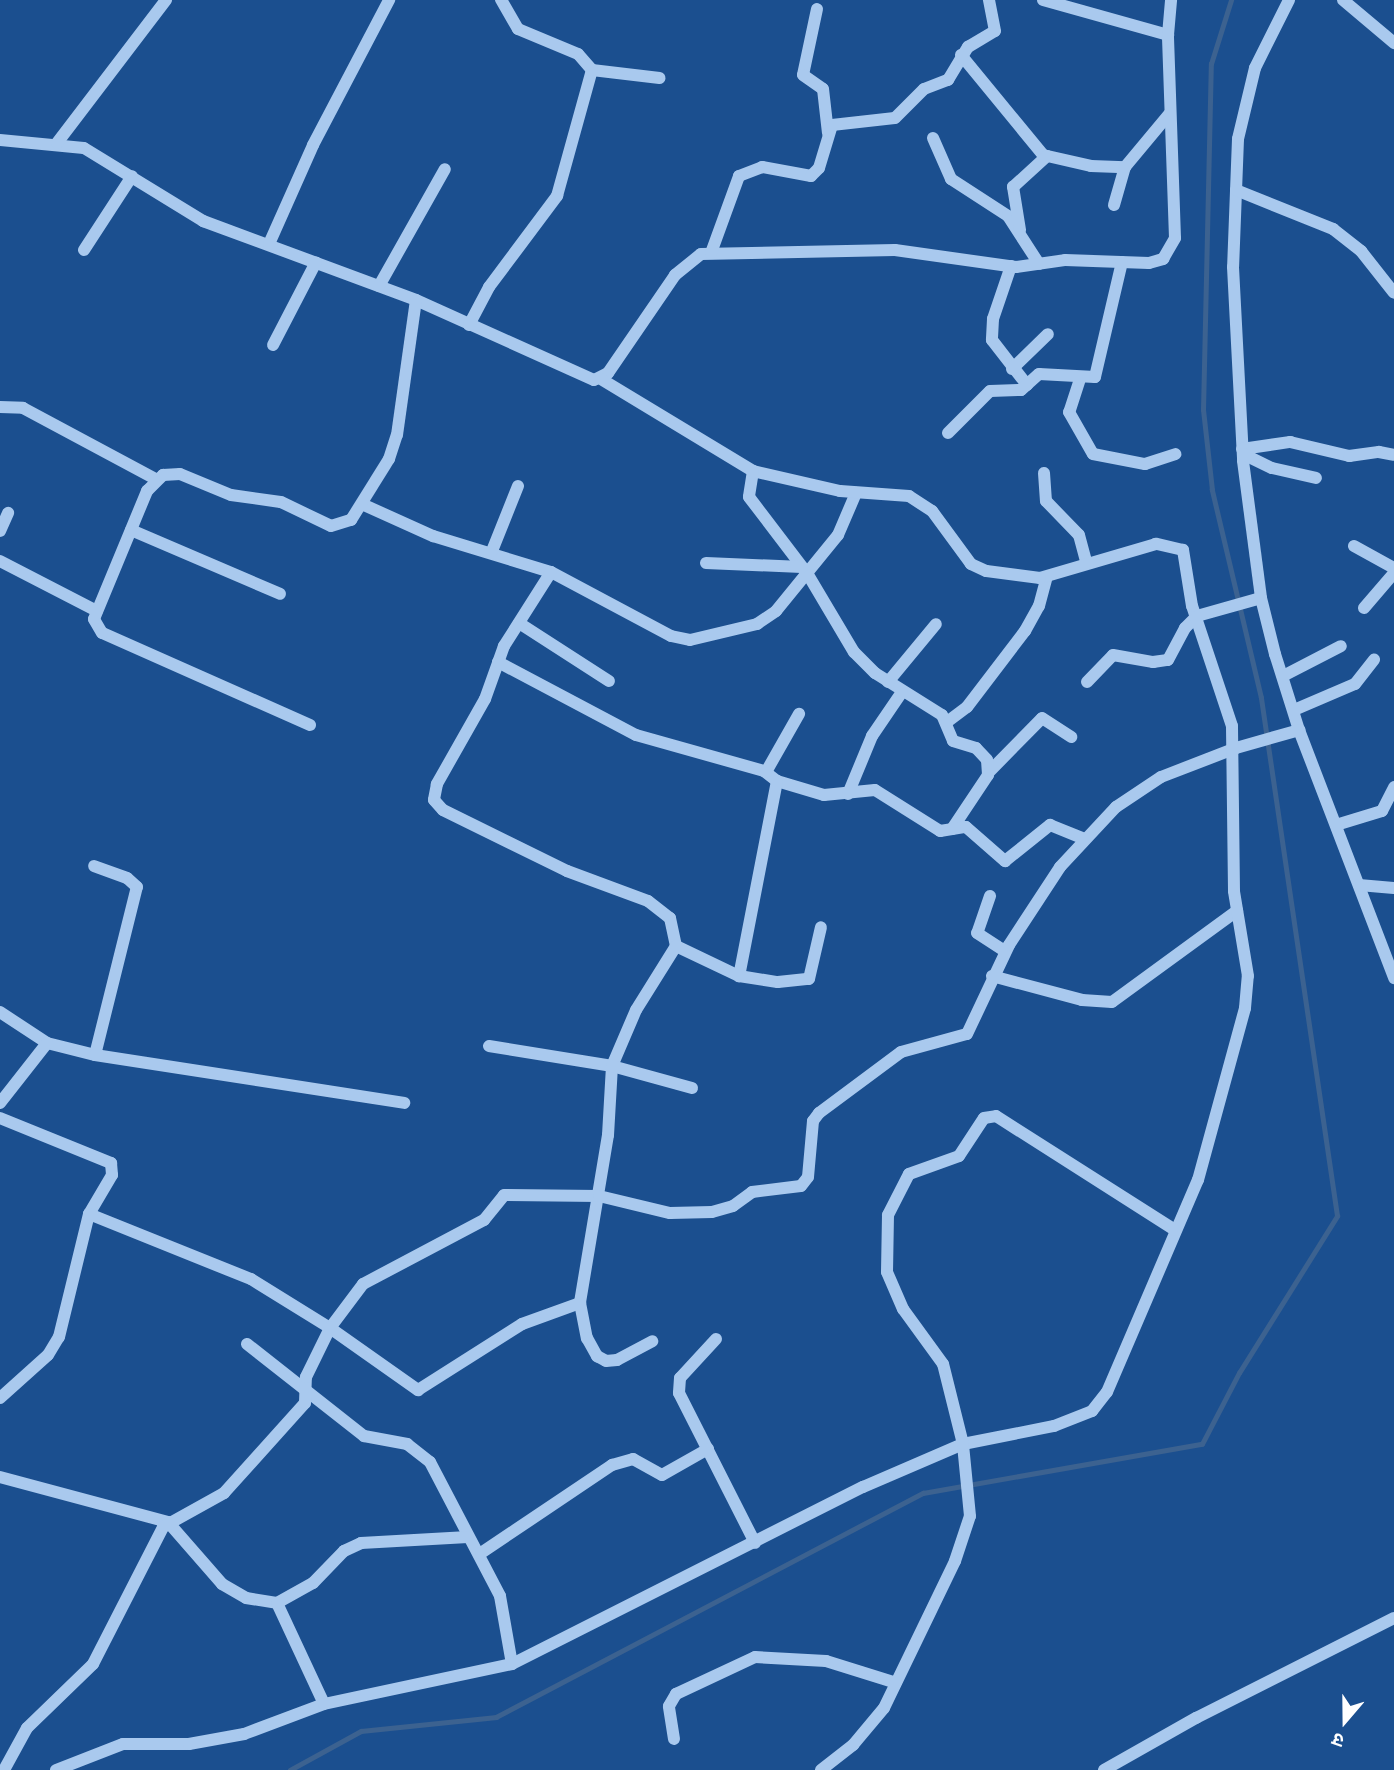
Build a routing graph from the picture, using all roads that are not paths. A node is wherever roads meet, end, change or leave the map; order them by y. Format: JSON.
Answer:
{"nodes":[{"id":1,"x":166,"y":0,"type":"edge"},
{"id":2,"x":389,"y":0,"type":"edge"},
{"id":3,"x":501,"y":0,"type":"edge"},
{"id":4,"x":989,"y":0,"type":"edge"},
{"id":5,"x":1043,"y":0,"type":"edge"},
{"id":6,"x":1171,"y":0,"type":"edge"},
{"id":7,"x":1289,"y":0,"type":"edge"},
{"id":8,"x":1343,"y":0,"type":"edge"},
{"id":9,"x":817,"y":9,"type":"dead end"},
{"id":10,"x":1168,"y":35,"type":"junction"},
{"id":11,"x":1394,"y":43,"type":"edge"},
{"id":12,"x":961,"y":55,"type":"junction"},
{"id":13,"x":592,"y":70,"type":"junction"},
{"id":14,"x":660,"y":78,"type":"dead end"},
{"id":15,"x":1170,"y":113,"type":"junction"},
{"id":16,"x":828,"y":134,"type":"junction"},
{"id":17,"x":933,"y":138,"type":"dead end"},
{"id":18,"x":0,"y":140,"type":"edge"},
{"id":19,"x":57,"y":143,"type":"junction"},
{"id":20,"x":1047,"y":156,"type":"junction"},
{"id":21,"x":1125,"y":167,"type":"junction"},
{"id":22,"x":445,"y":169,"type":"dead end"},
{"id":23,"x":132,"y":176,"type":"junction"},
{"id":24,"x":1236,"y":190,"type":"junction"},
{"id":25,"x":1114,"y":205,"type":"dead end"},
{"id":26,"x":1020,"y":230,"type":"junction"},
{"id":27,"x":269,"y":244,"type":"junction"},
{"id":28,"x":84,"y":250,"type":"dead end"},
{"id":29,"x":711,"y":253,"type":"junction"},
{"id":30,"x":316,"y":262,"type":"junction"},
{"id":31,"x":1122,"y":262,"type":"junction"},
{"id":32,"x":1039,"y":264,"type":"junction"},
{"id":33,"x":1011,"y":266,"type":"junction"},
{"id":34,"x":379,"y":286,"type":"junction"},
{"id":35,"x":1394,"y":293,"type":"edge"},
{"id":36,"x":416,"y":300,"type":"junction"},
{"id":37,"x":469,"y":325,"type":"junction"},
{"id":38,"x":1048,"y":334,"type":"dead end"},
{"id":39,"x":273,"y":345,"type":"dead end"},
{"id":40,"x":1012,"y":369,"type":"junction"},
{"id":41,"x":601,"y":379,"type":"junction"},
{"id":42,"x":1080,"y":379,"type":"junction"},
{"id":43,"x":1027,"y":385,"type":"junction"},
{"id":44,"x":0,"y":407,"type":"edge"},
{"id":45,"x":948,"y":433,"type":"dead end"},
{"id":46,"x":1243,"y":451,"type":"junction"},
{"id":47,"x":1175,"y":454,"type":"dead end"},
{"id":48,"x":1394,"y":455,"type":"edge"},
{"id":49,"x":753,"y":471,"type":"junction"},
{"id":50,"x":1044,"y":473,"type":"dead end"},
{"id":51,"x":1316,"y":478,"type":"dead end"},
{"id":52,"x":157,"y":480,"type":"junction"},
{"id":53,"x":518,"y":486,"type":"dead end"},
{"id":54,"x":856,"y":493,"type":"junction"},
{"id":55,"x":364,"y":505,"type":"junction"},
{"id":56,"x":8,"y":513,"type":"dead end"},
{"id":57,"x":131,"y":530,"type":"junction"},
{"id":58,"x":0,"y":531,"type":"edge"},
{"id":59,"x":1354,"y":546,"type":"dead end"},
{"id":60,"x":492,"y":551,"type":"junction"},
{"id":61,"x":0,"y":561,"type":"edge"},
{"id":62,"x":1086,"y":562,"type":"junction"},
{"id":63,"x":706,"y":563,"type":"dead end"},
{"id":64,"x":805,"y":570,"type":"junction"},
{"id":65,"x":1394,"y":570,"type":"edge"},
{"id":66,"x":551,"y":572,"type":"junction"},
{"id":67,"x":1047,"y":577,"type":"junction"},
{"id":68,"x":281,"y":594,"type":"dead end"},
{"id":69,"x":1261,"y":598,"type":"junction"},
{"id":70,"x":1364,"y":608,"type":"dead end"},
{"id":71,"x":97,"y":611,"type":"junction"},
{"id":72,"x":1197,"y":616,"type":"junction"},
{"id":73,"x":519,"y":623,"type":"junction"},
{"id":74,"x":936,"y":624,"type":"dead end"},
{"id":75,"x":1340,"y":646,"type":"dead end"},
{"id":76,"x":1374,"y":660,"type":"dead end"},
{"id":77,"x":498,"y":662,"type":"junction"},
{"id":78,"x":1283,"y":676,"type":"junction"},
{"id":79,"x":609,"y":681,"type":"dead end"},
{"id":80,"x":888,"y":682,"type":"junction"},
{"id":81,"x":1087,"y":682,"type":"dead end"},
{"id":82,"x":902,"y":692,"type":"junction"},
{"id":83,"x":1293,"y":710,"type":"junction"},
{"id":84,"x":799,"y":714,"type":"dead end"},
{"id":85,"x":947,"y":722,"type":"junction"},
{"id":86,"x":310,"y":725,"type":"dead end"},
{"id":87,"x":1295,"y":731,"type":"junction"},
{"id":88,"x":1071,"y":737,"type":"dead end"},
{"id":89,"x":1241,"y":747,"type":"junction"},
{"id":90,"x":990,"y":771,"type":"junction"},
{"id":91,"x":766,"y":772,"type":"junction"},
{"id":92,"x":777,"y":781,"type":"junction"},
{"id":93,"x":1394,"y":787,"type":"edge"},
{"id":94,"x":848,"y":794,"type":"junction"},
{"id":95,"x":1336,"y":825,"type":"junction"},
{"id":96,"x":952,"y":829,"type":"junction"},
{"id":97,"x":1084,"y":839,"type":"junction"},
{"id":98,"x":94,"y":866,"type":"dead end"},
{"id":99,"x":1359,"y":885,"type":"junction"},
{"id":100,"x":1394,"y":888,"type":"edge"},
{"id":101,"x":990,"y":896,"type":"dead end"},
{"id":102,"x":1237,"y":911,"type":"junction"},
{"id":103,"x":821,"y":927,"type":"dead end"},
{"id":104,"x":676,"y":946,"type":"junction"},
{"id":105,"x":1005,"y":951,"type":"junction"},
{"id":106,"x":739,"y":976,"type":"junction"},
{"id":107,"x":992,"y":976,"type":"junction"},
{"id":108,"x":1394,"y":978,"type":"edge"},
{"id":109,"x":0,"y":1012,"type":"edge"},
{"id":110,"x":47,"y":1043,"type":"junction"},
{"id":111,"x":489,"y":1046,"type":"dead end"},
{"id":112,"x":94,"y":1055,"type":"junction"},
{"id":113,"x":612,"y":1066,"type":"junction"},
{"id":114,"x":692,"y":1088,"type":"dead end"},
{"id":115,"x":0,"y":1103,"type":"edge"},
{"id":116,"x":404,"y":1103,"type":"dead end"},
{"id":117,"x":0,"y":1118,"type":"edge"},
{"id":118,"x":599,"y":1196,"type":"junction"},
{"id":119,"x":89,"y":1214,"type":"junction"},
{"id":120,"x":1175,"y":1230,"type":"junction"},
{"id":121,"x":580,"y":1303,"type":"junction"},
{"id":122,"x":330,"y":1328,"type":"junction"},
{"id":123,"x":716,"y":1339,"type":"dead end"},
{"id":124,"x":652,"y":1341,"type":"dead end"},
{"id":125,"x":247,"y":1345,"type":"dead end"},
{"id":126,"x":308,"y":1394,"type":"junction"},
{"id":127,"x":0,"y":1398,"type":"edge"},
{"id":128,"x":963,"y":1444,"type":"junction"},
{"id":129,"x":708,"y":1449,"type":"junction"},
{"id":130,"x":0,"y":1477,"type":"edge"},
{"id":131,"x":168,"y":1522,"type":"junction"},
{"id":132,"x":468,"y":1537,"type":"junction"},
{"id":133,"x":755,"y":1543,"type":"junction"},
{"id":134,"x":481,"y":1553,"type":"junction"},
{"id":135,"x":278,"y":1603,"type":"junction"},
{"id":136,"x":1394,"y":1618,"type":"edge"},
{"id":137,"x":512,"y":1664,"type":"junction"},
{"id":138,"x":896,"y":1682,"type":"junction"},
{"id":139,"x":324,"y":1704,"type":"junction"},
{"id":140,"x":674,"y":1739,"type":"dead end"},
{"id":141,"x":4,"y":1770,"type":"edge"},
{"id":142,"x":56,"y":1770,"type":"edge"},
{"id":143,"x":821,"y":1770,"type":"edge"},
{"id":144,"x":1104,"y":1770,"type":"edge"}],
"edges":[{"from":1,"to":19,"type":"street"},
{"from":2,"to":27,"type":"street"},
{"from":3,"to":13,"type":"street"},
{"from":4,"to":12,"type":"street"},
{"from":5,"to":10,"type":"street"},
{"from":6,"to":10,"type":"street"},
{"from":7,"to":24,"type":"street"},
{"from":8,"to":11,"type":"street"},
{"from":9,"to":16,"type":"street"},
{"from":10,"to":15,"type":"street"},
{"from":12,"to":16,"type":"street"},
{"from":12,"to":20,"type":"street"},
{"from":13,"to":14,"type":"street"},
{"from":13,"to":37,"type":"street"},
{"from":15,"to":21,"type":"street"},
{"from":15,"to":31,"type":"street"},
{"from":16,"to":29,"type":"street"},
{"from":17,"to":26,"type":"street"},
{"from":18,"to":19,"type":"street"},
{"from":19,"to":23,"type":"street"},
{"from":20,"to":21,"type":"street"},
{"from":20,"to":26,"type":"street"},
{"from":21,"to":25,"type":"street"},
{"from":22,"to":34,"type":"street"},
{"from":23,"to":27,"type":"street"},
{"from":23,"to":28,"type":"street"},
{"from":24,"to":35,"type":"street"},
{"from":24,"to":46,"type":"street"},
{"from":26,"to":32,"type":"street"},
{"from":27,"to":30,"type":"street"},
{"from":29,"to":33,"type":"street"},
{"from":29,"to":41,"type":"street"},
{"from":30,"to":34,"type":"street"},
{"from":30,"to":39,"type":"street"},
{"from":31,"to":32,"type":"street"},
{"from":31,"to":42,"type":"street"},
{"from":32,"to":33,"type":"street"},
{"from":33,"to":40,"type":"street"},
{"from":34,"to":36,"type":"street"},
{"from":36,"to":37,"type":"street"},
{"from":36,"to":55,"type":"street"},
{"from":37,"to":41,"type":"street"},
{"from":38,"to":40,"type":"street"},
{"from":40,"to":43,"type":"street"},
{"from":41,"to":49,"type":"street"},
{"from":42,"to":43,"type":"street"},
{"from":42,"to":47,"type":"street"},
{"from":43,"to":45,"type":"street"},
{"from":44,"to":52,"type":"street"},
{"from":46,"to":48,"type":"street"},
{"from":46,"to":51,"type":"street"},
{"from":46,"to":69,"type":"street"},
{"from":49,"to":54,"type":"street"},
{"from":49,"to":64,"type":"street"},
{"from":50,"to":62,"type":"street"},
{"from":52,"to":55,"type":"street"},
{"from":52,"to":57,"type":"street"},
{"from":53,"to":60,"type":"street"},
{"from":54,"to":64,"type":"street"},
{"from":54,"to":67,"type":"street"},
{"from":55,"to":60,"type":"street"},
{"from":56,"to":58,"type":"street"},
{"from":57,"to":68,"type":"street"},
{"from":57,"to":71,"type":"street"},
{"from":59,"to":65,"type":"street"},
{"from":60,"to":66,"type":"street"},
{"from":61,"to":71,"type":"street"},
{"from":62,"to":67,"type":"street"},
{"from":62,"to":72,"type":"street"},
{"from":63,"to":64,"type":"street"},
{"from":64,"to":66,"type":"street"},
{"from":64,"to":80,"type":"street"},
{"from":65,"to":70,"type":"street"},
{"from":66,"to":73,"type":"street"},
{"from":67,"to":85,"type":"street"},
{"from":69,"to":72,"type":"street"},
{"from":69,"to":78,"type":"street"},
{"from":71,"to":86,"type":"street"},
{"from":72,"to":81,"type":"street"},
{"from":72,"to":89,"type":"street"},
{"from":73,"to":77,"type":"street"},
{"from":73,"to":79,"type":"street"},
{"from":74,"to":80,"type":"street"},
{"from":75,"to":78,"type":"street"},
{"from":76,"to":83,"type":"street"},
{"from":77,"to":91,"type":"street"},
{"from":77,"to":104,"type":"street"},
{"from":78,"to":83,"type":"street"},
{"from":80,"to":82,"type":"street"},
{"from":82,"to":85,"type":"street"},
{"from":82,"to":94,"type":"street"},
{"from":83,"to":87,"type":"street"},
{"from":84,"to":91,"type":"street"},
{"from":85,"to":90,"type":"street"},
{"from":87,"to":89,"type":"street"},
{"from":87,"to":95,"type":"street"},
{"from":88,"to":90,"type":"street"},
{"from":89,"to":97,"type":"street"},
{"from":89,"to":102,"type":"street"},
{"from":90,"to":96,"type":"street"},
{"from":91,"to":92,"type":"street"},
{"from":92,"to":94,"type":"street"},
{"from":92,"to":106,"type":"street"},
{"from":93,"to":95,"type":"street"},
{"from":94,"to":96,"type":"street"},
{"from":95,"to":99,"type":"street"},
{"from":96,"to":97,"type":"street"},
{"from":97,"to":105,"type":"street"},
{"from":98,"to":112,"type":"street"},
{"from":99,"to":100,"type":"street"},
{"from":99,"to":108,"type":"street"},
{"from":101,"to":105,"type":"street"},
{"from":102,"to":107,"type":"street"},
{"from":102,"to":120,"type":"street"},
{"from":103,"to":106,"type":"street"},
{"from":104,"to":106,"type":"street"},
{"from":104,"to":113,"type":"street"},
{"from":105,"to":107,"type":"street"},
{"from":107,"to":118,"type":"street"},
{"from":109,"to":110,"type":"street"},
{"from":110,"to":112,"type":"street"},
{"from":110,"to":115,"type":"street"},
{"from":111,"to":113,"type":"street"},
{"from":112,"to":116,"type":"street"},
{"from":113,"to":114,"type":"street"},
{"from":113,"to":118,"type":"street"},
{"from":117,"to":119,"type":"street"},
{"from":118,"to":121,"type":"street"},
{"from":118,"to":122,"type":"street"},
{"from":119,"to":122,"type":"street"},
{"from":119,"to":127,"type":"street"},
{"from":120,"to":128,"type":"street"},
{"from":120,"to":128,"type":"street"},
{"from":121,"to":122,"type":"street"},
{"from":121,"to":124,"type":"street"},
{"from":122,"to":126,"type":"street"},
{"from":123,"to":129,"type":"street"},
{"from":125,"to":126,"type":"street"},
{"from":126,"to":131,"type":"street"},
{"from":126,"to":132,"type":"street"},
{"from":128,"to":133,"type":"street"},
{"from":128,"to":138,"type":"street"},
{"from":129,"to":133,"type":"street"},
{"from":129,"to":134,"type":"street"},
{"from":130,"to":131,"type":"street"},
{"from":131,"to":135,"type":"street"},
{"from":131,"to":141,"type":"street"},
{"from":132,"to":134,"type":"street"},
{"from":132,"to":135,"type":"street"},
{"from":133,"to":137,"type":"street"},
{"from":134,"to":137,"type":"street"},
{"from":135,"to":139,"type":"street"},
{"from":136,"to":144,"type":"street"},
{"from":137,"to":139,"type":"street"},
{"from":138,"to":140,"type":"street"},
{"from":138,"to":143,"type":"street"},
{"from":139,"to":142,"type":"street"}]}
